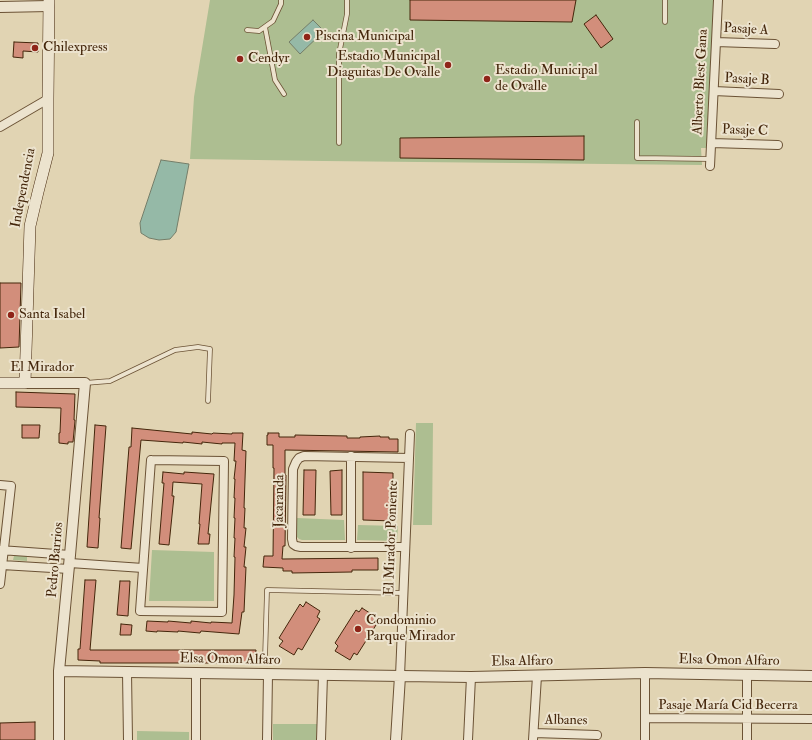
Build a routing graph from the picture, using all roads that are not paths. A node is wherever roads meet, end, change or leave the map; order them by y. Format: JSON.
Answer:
{"nodes":[{"id":1,"x":281,"y":0,"type":"edge"},
{"id":2,"x":347,"y":0,"type":"edge"},
{"id":3,"x":665,"y":0,"type":"edge"},
{"id":4,"x":718,"y":0,"type":"edge"},
{"id":5,"x":49,"y":3,"type":"edge"},
{"id":6,"x":0,"y":6,"type":"edge"},
{"id":7,"x":665,"y":22,"type":"dead end"},
{"id":8,"x":265,"y":27,"type":"junction"},
{"id":9,"x":247,"y":30,"type":"dead end"},
{"id":10,"x":716,"y":42,"type":"junction"},
{"id":11,"x":775,"y":44,"type":"dead end"},
{"id":12,"x":714,"y":91,"type":"junction"},
{"id":13,"x":284,"y":94,"type":"dead end"},
{"id":14,"x":779,"y":94,"type":"dead end"},
{"id":15,"x":48,"y":99,"type":"junction"},
{"id":16,"x":637,"y":122,"type":"dead end"},
{"id":17,"x":0,"y":127,"type":"edge"},
{"id":18,"x":340,"y":143,"type":"dead end"},
{"id":19,"x":712,"y":143,"type":"junction"},
{"id":20,"x":778,"y":145,"type":"dead end"},
{"id":21,"x":710,"y":162,"type":"joint"},
{"id":22,"x":0,"y":383,"type":"edge"},
{"id":23,"x":25,"y":383,"type":"junction"},
{"id":24,"x":85,"y":383,"type":"junction"},
{"id":25,"x":208,"y":401,"type":"dead end"},
{"id":26,"x":410,"y":434,"type":"dead end"},
{"id":27,"x":351,"y":456,"type":"junction"},
{"id":28,"x":409,"y":458,"type":"junction"},
{"id":29,"x":0,"y":485,"type":"edge"},
{"id":30,"x":405,"y":547,"type":"junction"},
{"id":31,"x":351,"y":548,"type":"junction"},
{"id":32,"x":2,"y":551,"type":"edge"},
{"id":33,"x":70,"y":562,"type":"junction"},
{"id":34,"x":2,"y":565,"type":"junction"},
{"id":35,"x":143,"y":568,"type":"junction"},
{"id":36,"x":0,"y":580,"type":"edge"},
{"id":37,"x":0,"y":584,"type":"edge"},
{"id":38,"x":404,"y":593,"type":"junction"},
{"id":39,"x":265,"y":659,"type":"dead end"},
{"id":40,"x":59,"y":671,"type":"junction"},
{"id":41,"x":127,"y":672,"type":"junction"},
{"id":42,"x":196,"y":673,"type":"junction"},
{"id":43,"x":645,"y":673,"type":"junction"},
{"id":44,"x":268,"y":674,"type":"junction"},
{"id":45,"x":323,"y":675,"type":"junction"},
{"id":46,"x":747,"y":675,"type":"junction"},
{"id":47,"x":400,"y":676,"type":"junction"},
{"id":48,"x":537,"y":676,"type":"junction"},
{"id":49,"x":812,"y":676,"type":"edge"},
{"id":50,"x":471,"y":677,"type":"junction"},
{"id":51,"x":645,"y":718,"type":"junction"},
{"id":52,"x":748,"y":718,"type":"junction"},
{"id":53,"x":812,"y":719,"type":"edge"},
{"id":54,"x":597,"y":735,"type":"dead end"},
{"id":55,"x":533,"y":737,"type":"edge"},
{"id":56,"x":59,"y":740,"type":"edge"},
{"id":57,"x":128,"y":740,"type":"edge"},
{"id":58,"x":196,"y":740,"type":"edge"},
{"id":59,"x":267,"y":740,"type":"edge"},
{"id":60,"x":321,"y":740,"type":"edge"},
{"id":61,"x":396,"y":740,"type":"edge"},
{"id":62,"x":468,"y":740,"type":"edge"},
{"id":63,"x":645,"y":740,"type":"edge"},
{"id":64,"x":748,"y":740,"type":"edge"}],
"edges":[{"from":1,"to":8,"type":"lane"},
{"from":2,"to":18,"type":"lane"},
{"from":3,"to":7,"type":"lane"},
{"from":4,"to":10,"type":"street","name":"Alberto Blest Gana"},
{"from":5,"to":6,"type":"street"},
{"from":5,"to":15,"type":"main road","name":"Independencia"},
{"from":8,"to":9,"type":"lane"},
{"from":8,"to":13,"type":"lane"},
{"from":10,"to":11,"type":"street","name":"Pasaje A"},
{"from":10,"to":12,"type":"street","name":"Alberto Blest Gana"},
{"from":12,"to":14,"type":"street","name":"Pasaje B"},
{"from":12,"to":19,"type":"street","name":"Alberto Blest Gana"},
{"from":15,"to":17,"type":"street"},
{"from":15,"to":23,"type":"main road","name":"Independencia"},
{"from":16,"to":21,"type":"lane"},
{"from":19,"to":20,"type":"street","name":"Pasaje C"},
{"from":19,"to":21,"type":"street","name":"Alberto Blest Gana"},
{"from":22,"to":23,"type":"main road","name":"El Mirador"},
{"from":23,"to":24,"type":"street","name":"El Mirador"},
{"from":24,"to":25,"type":"lane"},
{"from":24,"to":33,"type":"street","name":"Pedro Barrios"},
{"from":26,"to":28,"type":"street","name":"El Mirador Poniente"},
{"from":27,"to":28,"type":"street","name":"Jacaranda"},
{"from":27,"to":31,"type":"street"},
{"from":27,"to":31,"type":"street","name":"Jacaranda"},
{"from":28,"to":30,"type":"street","name":"El Mirador Poniente"},
{"from":29,"to":32,"type":"street"},
{"from":30,"to":31,"type":"street","name":"Jacaranda"},
{"from":30,"to":38,"type":"street","name":"El Mirador Poniente"},
{"from":32,"to":33,"type":"street"},
{"from":32,"to":34,"type":"street"},
{"from":33,"to":34,"type":"street"},
{"from":33,"to":35,"type":"street"},
{"from":33,"to":40,"type":"street","name":"Pedro Barrios"},
{"from":34,"to":36,"type":"street"},
{"from":35,"to":35,"type":"street"},
{"from":36,"to":37,"type":"street"},
{"from":38,"to":39,"type":"lane"},
{"from":38,"to":47,"type":"street","name":"El Mirador Poniente"},
{"from":40,"to":41,"type":"street","name":"Elsa Omon Alfaro"},
{"from":40,"to":56,"type":"street","name":"Pedro Barrios"},
{"from":41,"to":42,"type":"street","name":"Elsa Omon Alfaro"},
{"from":41,"to":57,"type":"street"},
{"from":42,"to":44,"type":"street","name":"Elsa Omon Alfaro"},
{"from":42,"to":58,"type":"street"},
{"from":43,"to":46,"type":"street","name":"Elsa Omon Alfaro"},
{"from":43,"to":48,"type":"street","name":"Elsa Alfaro"},
{"from":43,"to":51,"type":"street"},
{"from":44,"to":45,"type":"street","name":"Elsa Omon Alfaro"},
{"from":44,"to":59,"type":"street"},
{"from":45,"to":47,"type":"street","name":"Elsa Omon Alfaro"},
{"from":45,"to":60,"type":"street"},
{"from":46,"to":49,"type":"street","name":"Elsa Omon Alfaro"},
{"from":46,"to":52,"type":"street"},
{"from":47,"to":50,"type":"street","name":"Elsa Alfaro"},
{"from":47,"to":61,"type":"street","name":"El Mirador Poniente"},
{"from":48,"to":50,"type":"street","name":"Elsa Alfaro"},
{"from":48,"to":55,"type":"street"},
{"from":50,"to":62,"type":"street"},
{"from":51,"to":52,"type":"street","name":"Pasaje María Cid Becerra"},
{"from":51,"to":63,"type":"street"},
{"from":52,"to":53,"type":"street","name":"Pasaje María Cid Becerra"},
{"from":52,"to":64,"type":"street"},
{"from":54,"to":55,"type":"street","name":"Albanes"}]}
